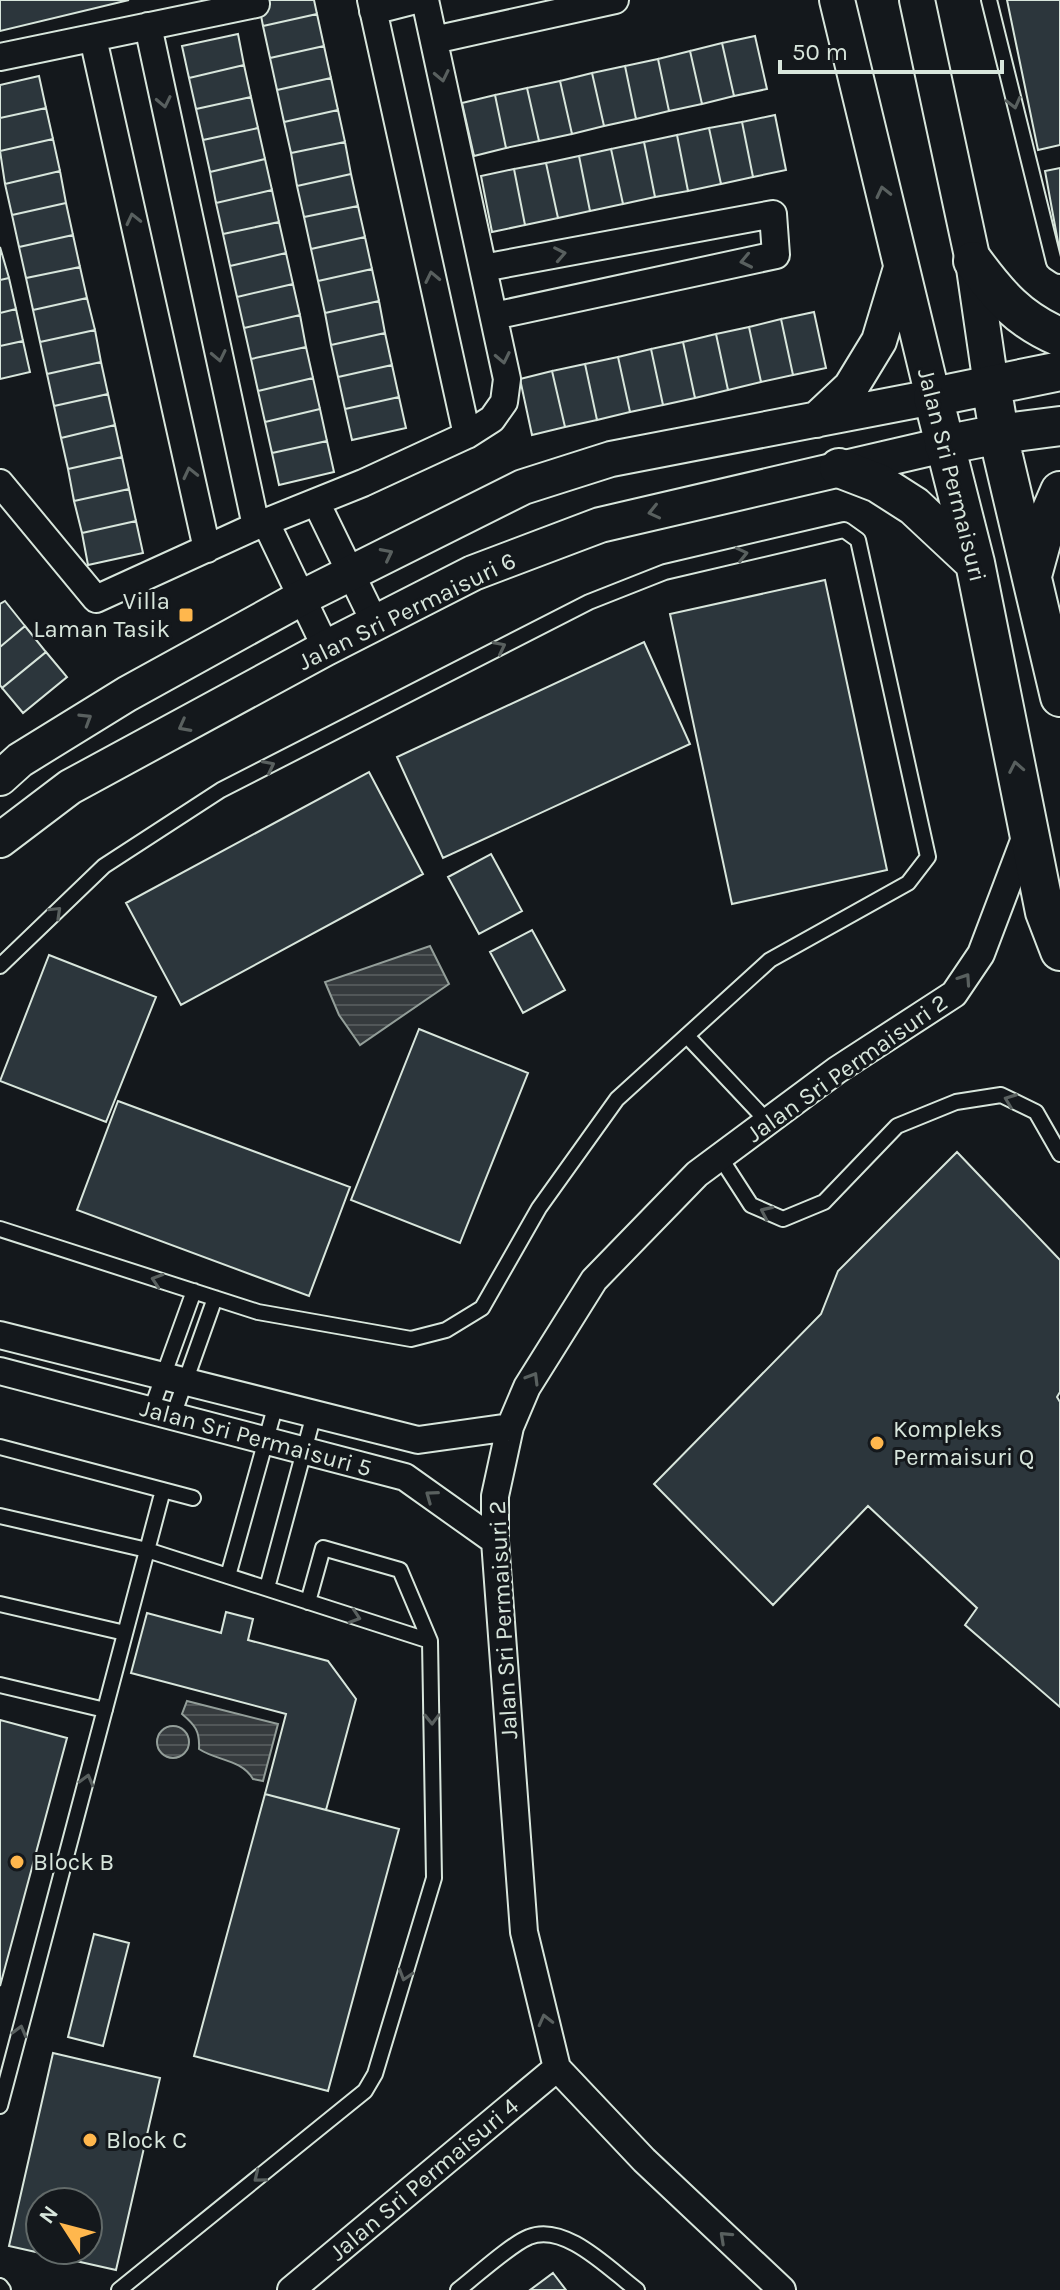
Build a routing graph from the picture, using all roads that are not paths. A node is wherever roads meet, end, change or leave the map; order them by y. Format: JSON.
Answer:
{"nodes":[{"id":1,"x":416,"y":0,"type":"edge"},
{"id":2,"x":425,"y":0,"type":"edge"},
{"id":3,"x":615,"y":0,"type":"edge"},
{"id":4,"x":837,"y":0,"type":"edge"},
{"id":5,"x":917,"y":0,"type":"edge"},
{"id":6,"x":989,"y":0,"type":"edge"},
{"id":7,"x":256,"y":4,"type":"dead end"},
{"id":8,"x":372,"y":5,"type":"edge"},
{"id":9,"x":148,"y":26,"type":"junction"},
{"id":10,"x":93,"y":38,"type":"junction"},
{"id":11,"x":434,"y":40,"type":"junction"},
{"id":12,"x":0,"y":57,"type":"edge"},
{"id":13,"x":973,"y":261,"type":"junction"},
{"id":14,"x":1060,"y":266,"type":"edge"},
{"id":15,"x":483,"y":268,"type":"junction"},
{"id":16,"x":901,"y":268,"type":"junction"},
{"id":17,"x":494,"y":316,"type":"junction"},
{"id":18,"x":1060,"y":337,"type":"edge"},
{"id":19,"x":1060,"y":371,"type":"edge"},
{"id":20,"x":991,"y":385,"type":"junction"},
{"id":21,"x":933,"y":397,"type":"junction"},
{"id":22,"x":816,"y":420,"type":"junction"},
{"id":23,"x":1060,"y":426,"type":"edge"},
{"id":24,"x":999,"y":434,"type":"junction"},
{"id":25,"x":467,"y":435,"type":"junction"},
{"id":26,"x":944,"y":445,"type":"junction"},
{"id":27,"x":839,"y":468,"type":"junction"},
{"id":28,"x":0,"y":483,"type":"edge"},
{"id":29,"x":1060,"y":491,"type":"edge"},
{"id":30,"x":316,"y":502,"type":"junction"},
{"id":31,"x":261,"y":525,"type":"junction"},
{"id":32,"x":207,"y":549,"type":"junction"},
{"id":33,"x":975,"y":563,"type":"junction"},
{"id":34,"x":350,"y":573,"type":"junction"},
{"id":35,"x":1032,"y":576,"type":"junction"},
{"id":36,"x":301,"y":598,"type":"junction"},
{"id":37,"x":375,"y":623,"type":"junction"},
{"id":38,"x":326,"y":648,"type":"junction"},
{"id":39,"x":1060,"y":697,"type":"edge"},
{"id":40,"x":0,"y":778,"type":"edge"},
{"id":41,"x":1028,"y":828,"type":"junction"},
{"id":42,"x":0,"y":840,"type":"edge"},
{"id":43,"x":1060,"y":951,"type":"edge"},
{"id":44,"x":0,"y":966,"type":"edge"},
{"id":45,"x":687,"y":1036,"type":"junction"},
{"id":46,"x":768,"y":1122,"type":"junction"},
{"id":47,"x":1060,"y":1154,"type":"edge"},
{"id":48,"x":720,"y":1157,"type":"junction"},
{"id":49,"x":0,"y":1229,"type":"edge"},
{"id":50,"x":194,"y":1291,"type":"junction"},
{"id":51,"x":215,"y":1298,"type":"junction"},
{"id":52,"x":0,"y":1335,"type":"edge"},
{"id":53,"x":0,"y":1371,"type":"edge"},
{"id":54,"x":174,"y":1379,"type":"junction"},
{"id":55,"x":276,"y":1404,"type":"junction"},
{"id":56,"x":162,"y":1413,"type":"junction"},
{"id":57,"x":314,"y":1414,"type":"junction"},
{"id":58,"x":510,"y":1427,"type":"junction"},
{"id":59,"x":266,"y":1441,"type":"junction"},
{"id":60,"x":0,"y":1447,"type":"edge"},
{"id":61,"x":305,"y":1451,"type":"junction"},
{"id":62,"x":163,"y":1490,"type":"junction"},
{"id":63,"x":193,"y":1498,"type":"dead end"},
{"id":64,"x":0,"y":1516,"type":"edge"},
{"id":65,"x":495,"y":1541,"type":"junction"},
{"id":66,"x":147,"y":1550,"type":"junction"},
{"id":67,"x":228,"y":1576,"type":"junction"},
{"id":68,"x":267,"y":1588,"type":"junction"},
{"id":69,"x":308,"y":1602,"type":"junction"},
{"id":70,"x":0,"y":1604,"type":"edge"},
{"id":71,"x":125,"y":1633,"type":"junction"},
{"id":72,"x":430,"y":1641,"type":"junction"},
{"id":73,"x":0,"y":1685,"type":"edge"},
{"id":74,"x":105,"y":1710,"type":"junction"},
{"id":75,"x":557,"y":2068,"type":"junction"},
{"id":76,"x":0,"y":2106,"type":"edge"},
{"id":77,"x":119,"y":2290,"type":"edge"},
{"id":78,"x":291,"y":2290,"type":"edge"},
{"id":79,"x":458,"y":2290,"type":"edge"},
{"id":80,"x":637,"y":2290,"type":"edge"},
{"id":81,"x":782,"y":2290,"type":"edge"}],
"edges":[{"from":1,"to":8,"type":"street"},
{"from":2,"to":11,"type":"street"},
{"from":3,"to":11,"type":"street"},
{"from":16,"to":4,"type":"street","name":"Jalan Sri Permaisuri","one_way":true},
{"from":5,"to":13,"type":"street"},
{"from":6,"to":14,"type":"lane","one_way":true},
{"from":7,"to":9,"type":"street"},
{"from":25,"to":8,"type":"street","one_way":true},
{"from":9,"to":10,"type":"street"},
{"from":9,"to":31,"type":"street","one_way":true},
{"from":10,"to":12,"type":"street"},
{"from":32,"to":10,"type":"street","one_way":true},
{"from":11,"to":15,"type":"street","one_way":true},
{"from":13,"to":18,"type":"main road"},
{"from":13,"to":20,"type":"street"},
{"from":15,"to":17,"type":"street"},
{"from":15,"to":17,"type":"street","one_way":true},
{"from":16,"to":21,"type":"street","name":"Jalan Sri Permaisuri"},
{"from":16,"to":22,"type":"street"},
{"from":17,"to":25,"type":"street","one_way":true},
{"from":19,"to":20,"type":"main road"},
{"from":20,"to":21,"type":"main road"},
{"from":20,"to":24,"type":"main road"},
{"from":21,"to":22,"type":"street"},
{"from":21,"to":26,"type":"main road","name":"Jalan Sri Permaisuri"},
{"from":34,"to":22,"type":"street","one_way":true},
{"from":23,"to":24,"type":"main road"},
{"from":24,"to":26,"type":"main road"},
{"from":24,"to":35,"type":"main road"},
{"from":25,"to":30,"type":"street"},
{"from":26,"to":27,"type":"street","name":"Jalan Sri Permaisuri 6"},
{"from":26,"to":33,"type":"main road","name":"Jalan Sri Permaisuri"},
{"from":27,"to":33,"type":"main road"},
{"from":27,"to":37,"type":"street","name":"Jalan Sri Permaisuri 6","one_way":true},
{"from":28,"to":32,"type":"street"},
{"from":29,"to":35,"type":"main road"},
{"from":30,"to":31,"type":"street"},
{"from":30,"to":34,"type":"street"},
{"from":31,"to":32,"type":"street"},
{"from":31,"to":36,"type":"street"},
{"from":41,"to":33,"type":"main road","name":"Jalan Sri Permaisuri","one_way":true},
{"from":34,"to":36,"type":"street"},
{"from":34,"to":37,"type":"street"},
{"from":35,"to":39,"type":"main road"},
{"from":36,"to":38,"type":"street"},
{"from":40,"to":36,"type":"street","one_way":true},
{"from":37,"to":38,"type":"street","name":"Jalan Sri Permaisuri 6"},
{"from":38,"to":42,"type":"street","name":"Jalan Sri Permaisuri 6","one_way":true},
{"from":41,"to":43,"type":"main road","name":"Jalan Sri Permaisuri"},
{"from":46,"to":41,"type":"street","name":"Jalan Sri Permaisuri 2","one_way":true},
{"from":44,"to":45,"type":"lane","one_way":true},
{"from":45,"to":46,"type":"lane"},
{"from":45,"to":51,"type":"lane"},
{"from":46,"to":48,"type":"street","name":"Jalan Sri Permaisuri 2"},
{"from":47,"to":48,"type":"lane","one_way":true},
{"from":58,"to":48,"type":"street","name":"Jalan Sri Permaisuri 2","one_way":true},
{"from":50,"to":49,"type":"lane","one_way":true},
{"from":50,"to":51,"type":"lane"},
{"from":50,"to":54,"type":"lane"},
{"from":51,"to":54,"type":"lane"},
{"from":52,"to":54,"type":"street","name":"Jalan Sri Permaisuri 5"},
{"from":53,"to":56,"type":"street","name":"Jalan Sri Permaisuri 5"},
{"from":54,"to":55,"type":"street","name":"Jalan Sri Permaisuri 5"},
{"from":54,"to":56,"type":"lane"},
{"from":54,"to":56,"type":"lane"},
{"from":55,"to":57,"type":"street","name":"Jalan Sri Permaisuri 5"},
{"from":55,"to":59,"type":"lane"},
{"from":56,"to":59,"type":"street","name":"Jalan Sri Permaisuri 5"},
{"from":57,"to":58,"type":"street","name":"Jalan Sri Permaisuri 5"},
{"from":57,"to":61,"type":"lane"},
{"from":58,"to":65,"type":"street","name":"Jalan Sri Permaisuri 2"},
{"from":59,"to":61,"type":"street","name":"Jalan Sri Permaisuri 5"},
{"from":59,"to":67,"type":"lane"},
{"from":60,"to":62,"type":"lane"},
{"from":65,"to":61,"type":"street","name":"Jalan Sri Permaisuri 5","one_way":true},
{"from":61,"to":68,"type":"lane"},
{"from":62,"to":63,"type":"lane"},
{"from":62,"to":66,"type":"lane"},
{"from":64,"to":66,"type":"lane"},
{"from":75,"to":65,"type":"street","name":"Jalan Sri Permaisuri 2","one_way":true},
{"from":66,"to":67,"type":"lane"},
{"from":66,"to":71,"type":"lane"},
{"from":67,"to":68,"type":"lane"},
{"from":68,"to":69,"type":"lane"},
{"from":69,"to":72,"type":"lane","one_way":true},
{"from":69,"to":72,"type":"lane"},
{"from":70,"to":71,"type":"lane"},
{"from":71,"to":74,"type":"lane"},
{"from":72,"to":77,"type":"lane","one_way":true},
{"from":73,"to":74,"type":"lane"},
{"from":76,"to":74,"type":"lane","one_way":true},
{"from":75,"to":78,"type":"street","name":"Jalan Sri Permaisuri 4"},
{"from":81,"to":75,"type":"street","name":"Jalan Sri Permaisuri 2","one_way":true},
{"from":79,"to":80,"type":"lane"}]}
